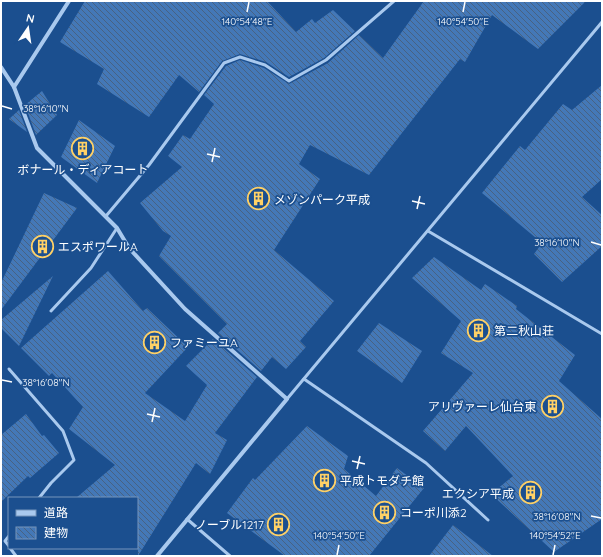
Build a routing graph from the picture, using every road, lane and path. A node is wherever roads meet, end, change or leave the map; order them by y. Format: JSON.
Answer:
{"nodes":[{"id":1,"x":69,"y":1,"type":"edge"},
{"id":2,"x":394,"y":1,"type":"edge"},
{"id":3,"x":602,"y":22,"type":"edge"},
{"id":4,"x":1,"y":67,"type":"edge"},
{"id":5,"x":14,"y":87,"type":"junction"},
{"id":6,"x":106,"y":216,"type":"junction"},
{"id":7,"x":117,"y":228,"type":"junction"},
{"id":8,"x":428,"y":231,"type":"junction"},
{"id":9,"x":51,"y":312,"type":"dead end"},
{"id":10,"x":602,"y":334,"type":"edge"},
{"id":11,"x":9,"y":369,"type":"dead end"},
{"id":12,"x":304,"y":379,"type":"junction"},
{"id":13,"x":287,"y":399,"type":"junction"},
{"id":14,"x":40,"y":497,"type":"edge"},
{"id":15,"x":187,"y":519,"type":"junction"},
{"id":16,"x":488,"y":520,"type":"dead end"},
{"id":17,"x":157,"y":556,"type":"edge"},
{"id":18,"x":230,"y":556,"type":"edge"}],
"edges":[{"from":1,"to":5,"type":"street"},
{"from":2,"to":6,"type":"lane"},
{"from":3,"to":8,"type":"lane"},
{"from":4,"to":5,"type":"street"},
{"from":5,"to":6,"type":"street"},
{"from":6,"to":7,"type":"street"},
{"from":7,"to":9,"type":"lane"},
{"from":7,"to":13,"type":"street"},
{"from":8,"to":10,"type":"lane"},
{"from":8,"to":12,"type":"lane"},
{"from":11,"to":14,"type":"lane"},
{"from":12,"to":13,"type":"lane"},
{"from":12,"to":16,"type":"lane"},
{"from":13,"to":15,"type":"street"},
{"from":15,"to":17,"type":"street"},
{"from":15,"to":18,"type":"lane"}]}
